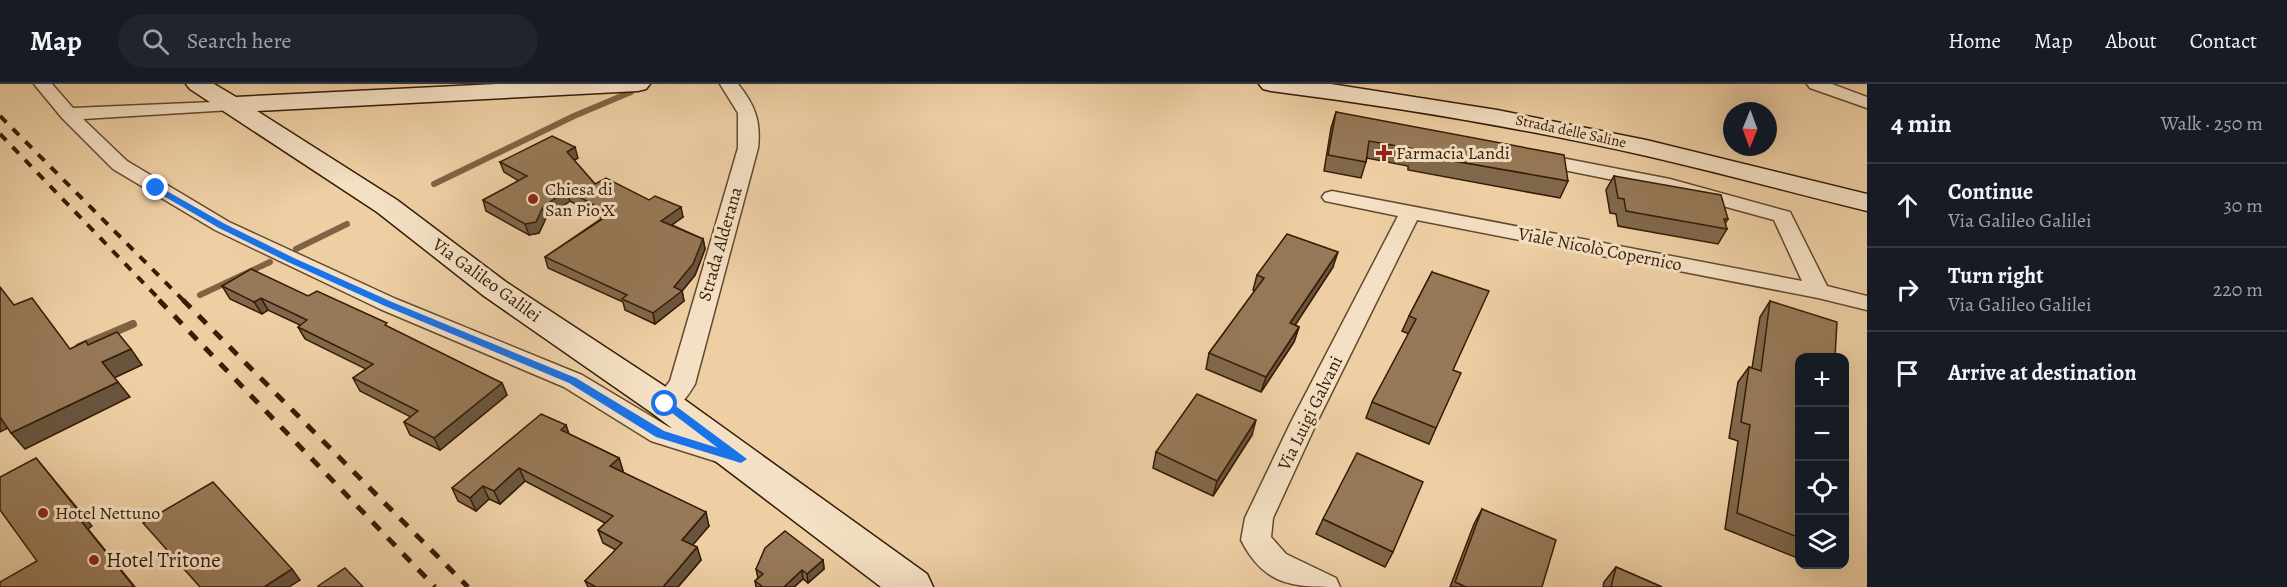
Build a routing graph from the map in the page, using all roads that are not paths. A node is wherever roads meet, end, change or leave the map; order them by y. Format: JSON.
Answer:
{"nodes":[{"id":1,"x":43,"y":84,"type":"edge"},
{"id":2,"x":198,"y":84,"type":"edge"},
{"id":3,"x":638,"y":84,"type":"edge"},
{"id":4,"x":729,"y":84,"type":"edge"},
{"id":5,"x":1271,"y":84,"type":"edge"},
{"id":6,"x":1816,"y":84,"type":"edge"},
{"id":7,"x":582,"y":86,"type":"edge"},
{"id":8,"x":230,"y":95,"type":"edge"},
{"id":9,"x":405,"y":96,"type":"junction"},
{"id":10,"x":1867,"y":103,"type":"edge"},
{"id":11,"x":68,"y":114,"type":"junction"},
{"id":12,"x":1520,"y":155,"type":"edge"},
{"id":13,"x":1332,"y":197,"type":"dead end"},
{"id":14,"x":1867,"y":203,"type":"edge"},
{"id":15,"x":387,"y":206,"type":"junction"},
{"id":16,"x":1410,"y":212,"type":"junction"},
{"id":17,"x":1818,"y":291,"type":"junction"},
{"id":18,"x":1867,"y":303,"type":"edge"},
{"id":19,"x":665,"y":404,"type":"junction"},
{"id":20,"x":741,"y":459,"type":"junction"},
{"id":21,"x":912,"y":587,"type":"edge"},
{"id":22,"x":1325,"y":587,"type":"edge"}],
"edges":[{"from":1,"to":11,"type":"street","name":"Via Galileo Galilei"},
{"from":2,"to":8,"type":"street","name":"Via Galileo Galilei"},
{"from":3,"to":7,"type":"street"},
{"from":4,"to":19,"type":"street","name":"Strada Alderana"},
{"from":5,"to":14,"type":"street","name":"Strada delle Saline"},
{"from":6,"to":10,"type":"street"},
{"from":7,"to":9,"type":"street"},
{"from":8,"to":9,"type":"street"},
{"from":8,"to":11,"type":"street"},
{"from":8,"to":15,"type":"street","name":"Via Galileo Galilei"},
{"from":9,"to":15,"type":"street"},
{"from":11,"to":20,"type":"street","name":"Via Galileo Galilei"},
{"from":12,"to":17,"type":"street"},
{"from":13,"to":16,"type":"street","name":"Viale Nicolò Copernico"},
{"from":15,"to":19,"type":"street","name":"Via Galileo Galilei"},
{"from":16,"to":17,"type":"street","name":"Viale Nicolò Copernico"},
{"from":16,"to":22,"type":"street","name":"Via Luigi Galvani"},
{"from":17,"to":18,"type":"street","name":"Viale Nicolò Copernico"},
{"from":19,"to":20,"type":"street","name":"Via Galileo Galilei"},
{"from":20,"to":21,"type":"street","name":"Via Galileo Galilei"}]}
